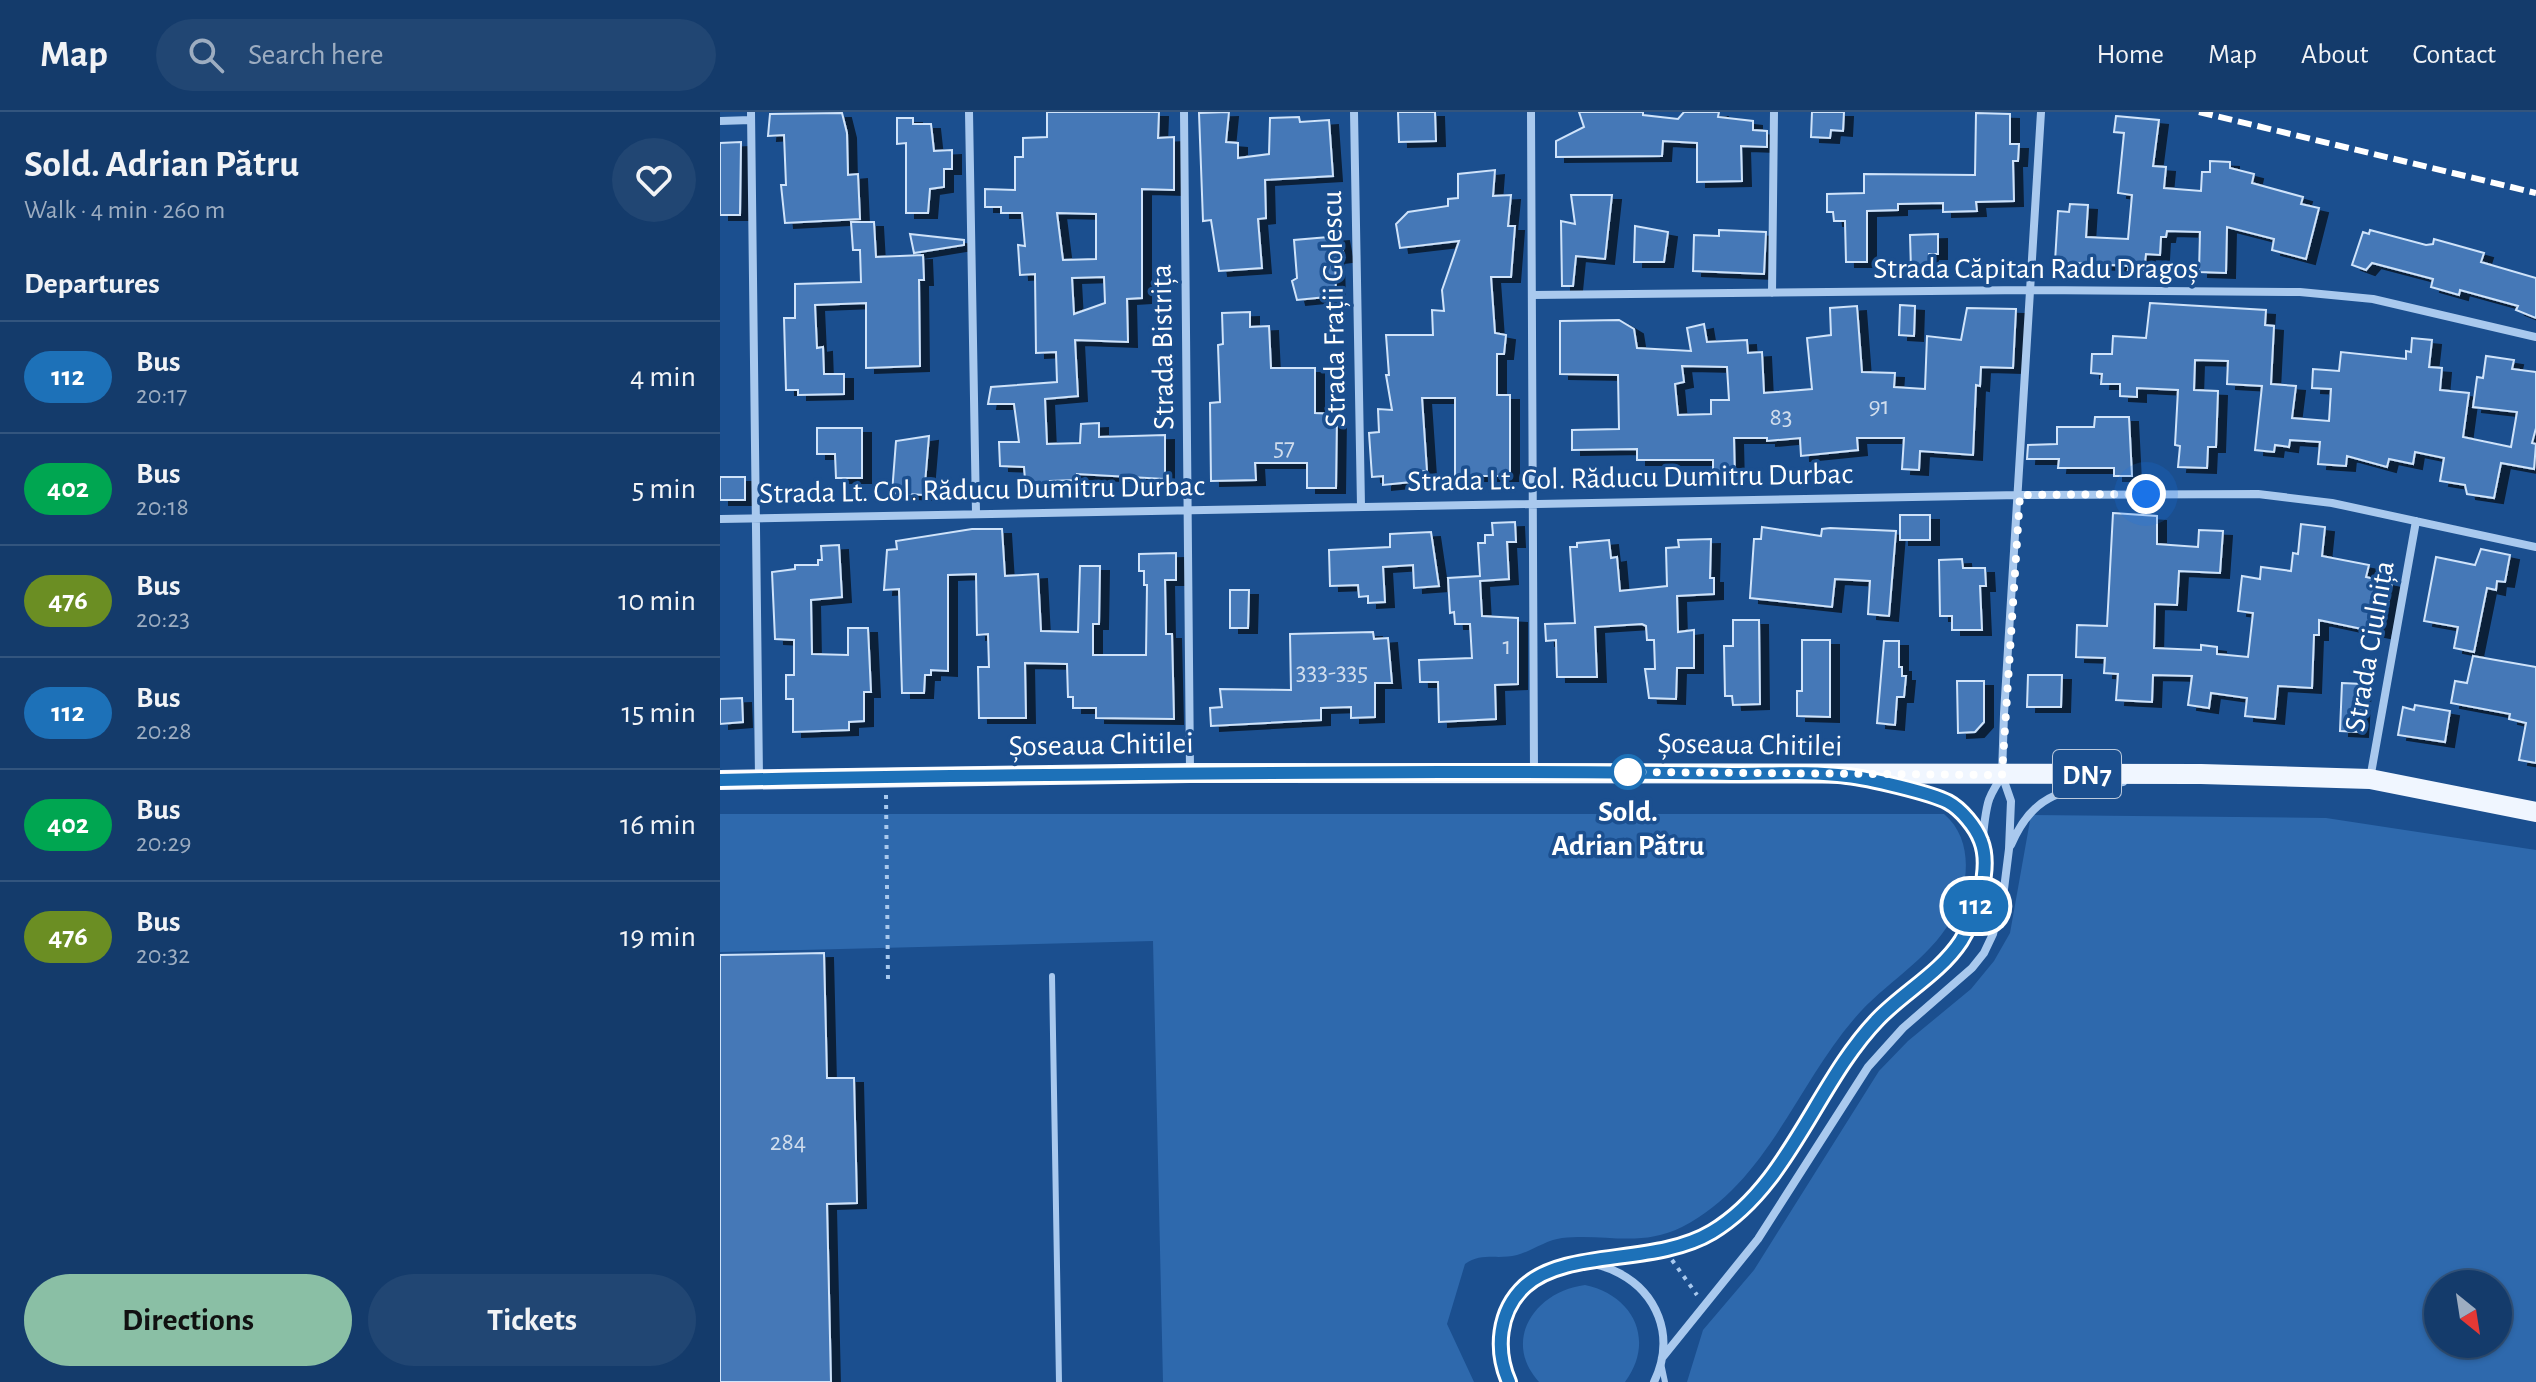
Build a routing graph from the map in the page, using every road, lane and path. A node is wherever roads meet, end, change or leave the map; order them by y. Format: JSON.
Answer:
{"nodes":[{"id":1,"x":969,"y":112,"type":"edge"},
{"id":2,"x":1184,"y":112,"type":"edge"},
{"id":3,"x":1354,"y":112,"type":"edge"},
{"id":4,"x":1531,"y":112,"type":"edge"},
{"id":5,"x":1774,"y":112,"type":"edge"},
{"id":6,"x":2041,"y":112,"type":"edge"},
{"id":7,"x":751,"y":116,"type":"edge"},
{"id":8,"x":720,"y":121,"type":"edge"},
{"id":9,"x":2030,"y":290,"type":"junction"},
{"id":10,"x":1772,"y":293,"type":"junction"},
{"id":11,"x":1532,"y":295,"type":"junction"},
{"id":12,"x":2536,"y":337,"type":"edge"},
{"id":13,"x":2020,"y":495,"type":"junction"},
{"id":14,"x":1533,"y":503,"type":"junction"},
{"id":15,"x":1361,"y":506,"type":"junction"},
{"id":16,"x":1187,"y":508,"type":"junction"},
{"id":17,"x":976,"y":513,"type":"junction"},
{"id":18,"x":756,"y":518,"type":"junction"},
{"id":19,"x":720,"y":519,"type":"edge"},
{"id":20,"x":2416,"y":521,"type":"junction"},
{"id":21,"x":2536,"y":547,"type":"edge"},
{"id":22,"x":1534,"y":772,"type":"junction"},
{"id":23,"x":1190,"y":773,"type":"junction"},
{"id":24,"x":2002,"y":775,"type":"junction"},
{"id":25,"x":2171,"y":775,"type":"junction"},
{"id":26,"x":1849,"y":776,"type":"junction"},
{"id":27,"x":886,"y":777,"type":"junction"},
{"id":28,"x":759,"y":779,"type":"junction"},
{"id":29,"x":2370,"y":779,"type":"junction"},
{"id":30,"x":720,"y":780,"type":"edge"},
{"id":31,"x":2536,"y":812,"type":"edge"},
{"id":32,"x":1984,"y":849,"type":"junction"},
{"id":33,"x":2009,"y":849,"type":"junction"},
{"id":34,"x":1052,"y":976,"type":"dead end"},
{"id":35,"x":888,"y":980,"type":"dead end"},
{"id":36,"x":1666,"y":1251,"type":"junction"},
{"id":37,"x":1591,"y":1263,"type":"junction"},
{"id":38,"x":1704,"y":1303,"type":"junction"},
{"id":39,"x":1662,"y":1360,"type":"junction"},
{"id":40,"x":1503,"y":1368,"type":"junction"},
{"id":41,"x":1059,"y":1382,"type":"edge"},
{"id":42,"x":1501,"y":1382,"type":"edge"},
{"id":43,"x":1509,"y":1382,"type":"edge"},
{"id":44,"x":1654,"y":1382,"type":"edge"},
{"id":45,"x":1665,"y":1382,"type":"edge"}],
"edges":[{"from":1,"to":17,"type":"street"},
{"from":2,"to":16,"type":"street","name":"Strada Bistrița"},
{"from":3,"to":15,"type":"street","name":"Strada Frații Golescu"},
{"from":4,"to":11,"type":"street"},
{"from":5,"to":10,"type":"street"},
{"from":6,"to":9,"type":"street"},
{"from":7,"to":8,"type":"street"},
{"from":7,"to":18,"type":"street"},
{"from":9,"to":10,"type":"street","name":"Strada Căpitan Radu Dragoș"},
{"from":9,"to":12,"type":"street","name":"Strada Căpitan Radu Dragoș"},
{"from":9,"to":13,"type":"street"},
{"from":10,"to":11,"type":"street","name":"Strada Căpitan Radu Dragoș"},
{"from":11,"to":14,"type":"street"},
{"from":13,"to":14,"type":"street","name":"Strada Lt. Col. Răducu Dumitru Durbac"},
{"from":13,"to":20,"type":"street","name":"Strada Lt. Col. Răducu Dumitru Durbac"},
{"from":13,"to":24,"type":"street"},
{"from":14,"to":15,"type":"street","name":"Strada Lt. Col. Răducu Dumitru Durbac"},
{"from":14,"to":22,"type":"street"},
{"from":15,"to":16,"type":"street","name":"Strada Lt. Col. Răducu Dumitru Durbac"},
{"from":16,"to":17,"type":"street","name":"Strada Lt. Col. Răducu Dumitru Durbac"},
{"from":16,"to":23,"type":"street","name":"Strada Bistrița"},
{"from":17,"to":18,"type":"street","name":"Strada Lt. Col. Răducu Dumitru Durbac"},
{"from":18,"to":19,"type":"street","name":"Strada Lt. Col. Răducu Dumitru Durbac"},
{"from":18,"to":28,"type":"street"},
{"from":20,"to":21,"type":"street","name":"Strada Lt. Col. Răducu Dumitru Durbac"},
{"from":20,"to":29,"type":"street","name":"Strada Ciulnița"},
{"from":22,"to":23,"type":"main road","name":"Șoseaua Chitilei","number":"DN7"},
{"from":22,"to":26,"type":"main road","name":"Șoseaua Chitilei","number":"DN7"},
{"from":23,"to":27,"type":"main road","name":"Șoseaua Chitilei","number":"DN7"},
{"from":24,"to":25,"type":"main road","name":"Șoseaua Chitilei","number":"DN7"},
{"from":24,"to":26,"type":"main road","name":"Șoseaua Chitilei","number":"DN7"},
{"from":24,"to":32,"type":"street"},
{"from":24,"to":33,"type":"street"},
{"from":25,"to":29,"type":"main road","name":"Șoseaua Chitilei","number":"DN7"},
{"from":25,"to":33,"type":"street"},
{"from":26,"to":32,"type":"street"},
{"from":27,"to":28,"type":"main road","name":"Șoseaua Chitilei","number":"DN7"},
{"from":27,"to":35,"type":"path"},
{"from":28,"to":30,"type":"main road","name":"Șoseaua Chitilei","number":"DN7"},
{"from":29,"to":31,"type":"main road","name":"Șoseaua Chitilei","number":"DN7"},
{"from":32,"to":36,"type":"street"},
{"from":33,"to":38,"type":"street"},
{"from":34,"to":41,"type":"lane"},
{"from":36,"to":37,"type":"street"},
{"from":36,"to":38,"type":"path"},
{"from":37,"to":39,"type":"street"},
{"from":37,"to":40,"type":"street"},
{"from":38,"to":39,"type":"street"},
{"from":39,"to":44,"type":"street"},
{"from":39,"to":45,"type":"lane"},
{"from":40,"to":42,"type":"street"},
{"from":40,"to":43,"type":"street"}]}
